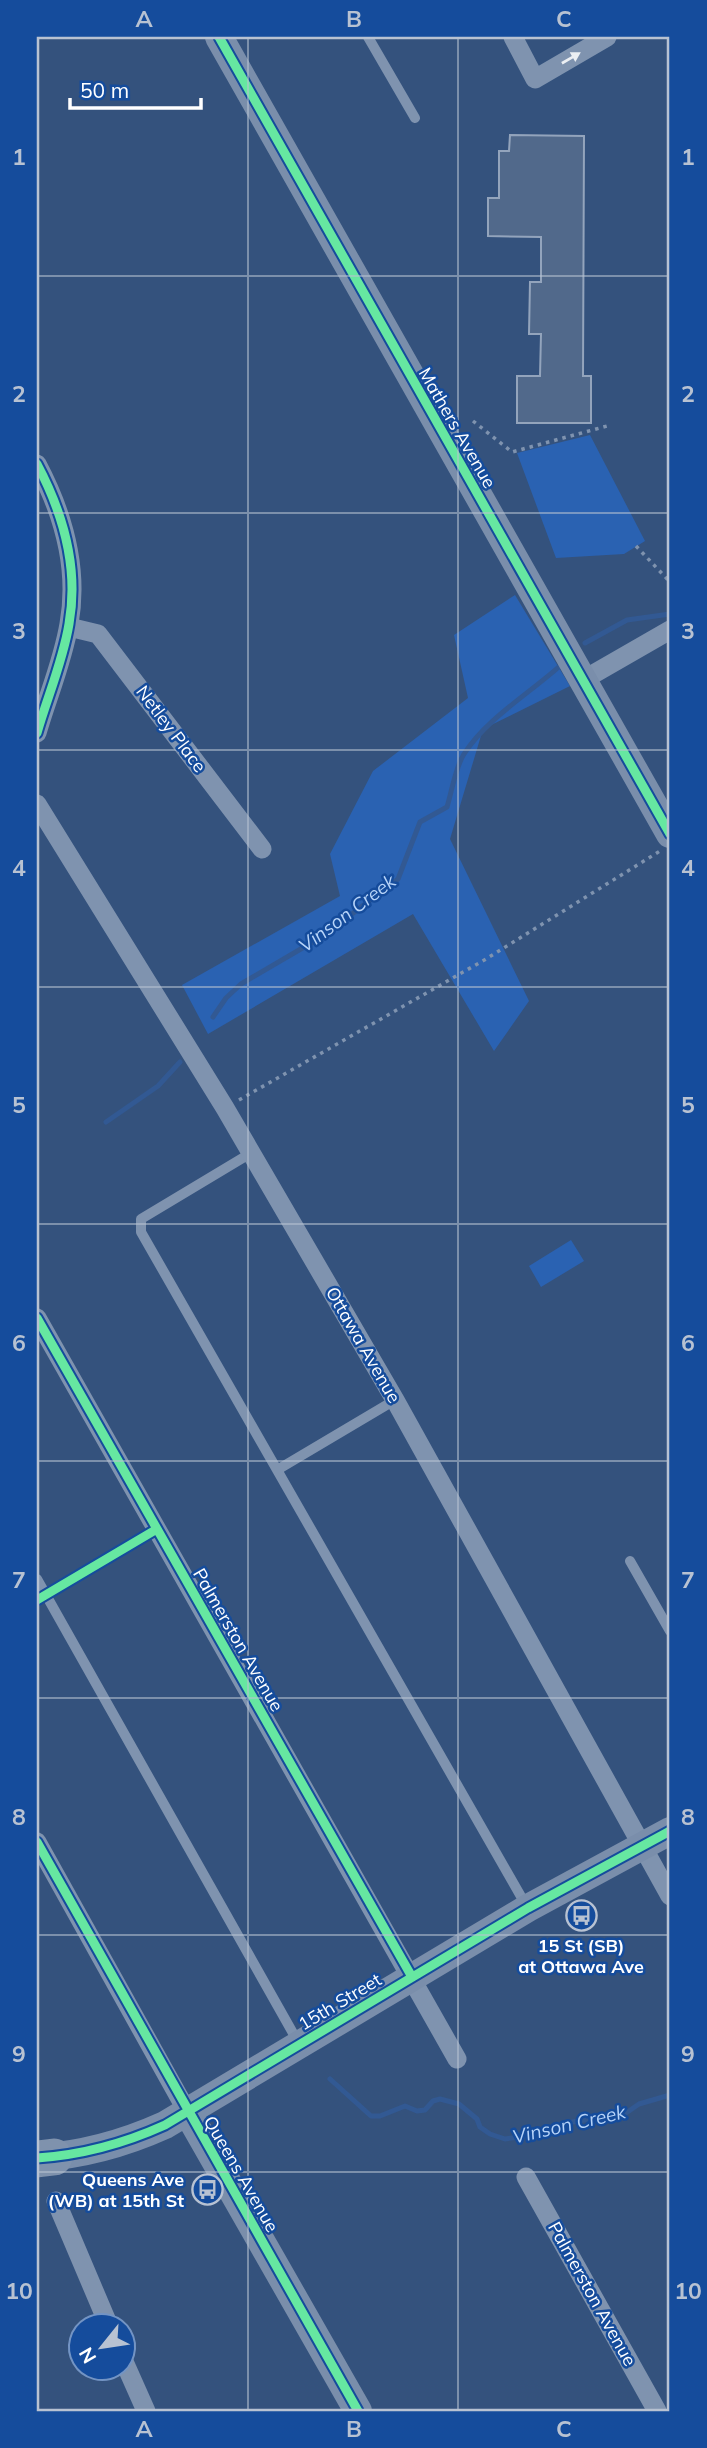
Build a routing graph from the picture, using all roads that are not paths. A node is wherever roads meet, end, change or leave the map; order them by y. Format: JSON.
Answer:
{"nodes":[{"id":1,"x":219,"y":37,"type":"edge"},
{"id":2,"x":368,"y":37,"type":"edge"},
{"id":3,"x":513,"y":37,"type":"edge"},
{"id":4,"x":607,"y":37,"type":"edge"},
{"id":5,"x":415,"y":118,"type":"dead end"},
{"id":6,"x":37,"y":464,"type":"edge"},
{"id":7,"x":69,"y":626,"type":"junction"},
{"id":8,"x":670,"y":630,"type":"edge"},
{"id":9,"x":583,"y":680,"type":"junction"},
{"id":10,"x":37,"y":733,"type":"edge"},
{"id":11,"x":37,"y":804,"type":"edge"},
{"id":12,"x":670,"y":834,"type":"edge"},
{"id":13,"x":262,"y":849,"type":"dead end"},
{"id":14,"x":251,"y":1153,"type":"junction"},
{"id":15,"x":37,"y":1318,"type":"edge"},
{"id":16,"x":395,"y":1400,"type":"junction"},
{"id":17,"x":277,"y":1470,"type":"junction"},
{"id":18,"x":157,"y":1529,"type":"junction"},
{"id":19,"x":630,"y":1561,"type":"dead end"},
{"id":20,"x":37,"y":1578,"type":"edge"},
{"id":21,"x":41,"y":1597,"type":"edge"},
{"id":22,"x":670,"y":1631,"type":"edge"},
{"id":23,"x":670,"y":1831,"type":"edge"},
{"id":24,"x":37,"y":1842,"type":"edge"},
{"id":25,"x":642,"y":1847,"type":"junction"},
{"id":26,"x":670,"y":1896,"type":"edge"},
{"id":27,"x":528,"y":1908,"type":"junction"},
{"id":28,"x":412,"y":1977,"type":"junction"},
{"id":29,"x":299,"y":2045,"type":"junction"},
{"id":30,"x":457,"y":2059,"type":"dead end"},
{"id":31,"x":188,"y":2113,"type":"junction"},
{"id":32,"x":41,"y":2156,"type":"edge"},
{"id":33,"x":526,"y":2177,"type":"dead end"},
{"id":34,"x":55,"y":2202,"type":"dead end"},
{"id":35,"x":103,"y":2312,"type":"edge"},
{"id":36,"x":133,"y":2382,"type":"edge"},
{"id":37,"x":146,"y":2411,"type":"edge"},
{"id":38,"x":358,"y":2411,"type":"edge"},
{"id":39,"x":657,"y":2411,"type":"edge"}],
"edges":[{"from":1,"to":9,"type":"street","name":"Mathers Avenue"},
{"from":2,"to":5,"type":"lane"},
{"from":3,"to":4,"type":"street","one_way":true},
{"from":6,"to":7,"type":"street"},
{"from":7,"to":10,"type":"street"},
{"from":7,"to":13,"type":"street","name":"Netley Place"},
{"from":8,"to":9,"type":"street"},
{"from":9,"to":12,"type":"street","name":"Mathers Avenue"},
{"from":11,"to":14,"type":"street","name":"Ottawa Avenue"},
{"from":14,"to":16,"type":"street","name":"Ottawa Avenue"},
{"from":14,"to":17,"type":"lane"},
{"from":15,"to":18,"type":"street","name":"Palmerston Avenue"},
{"from":16,"to":17,"type":"lane"},
{"from":16,"to":25,"type":"street","name":"Ottawa Avenue"},
{"from":17,"to":27,"type":"lane"},
{"from":18,"to":21,"type":"lane"},
{"from":18,"to":28,"type":"street","name":"Palmerston Avenue"},
{"from":19,"to":22,"type":"lane"},
{"from":20,"to":21,"type":"lane"},
{"from":21,"to":29,"type":"lane"},
{"from":23,"to":25,"type":"street","name":"15th Street"},
{"from":24,"to":31,"type":"street","name":"Queens Avenue"},
{"from":25,"to":26,"type":"street","name":"Ottawa Avenue"},
{"from":25,"to":27,"type":"street","name":"15th Street"},
{"from":27,"to":28,"type":"street","name":"15th Street"},
{"from":28,"to":29,"type":"street","name":"15th Street"},
{"from":28,"to":30,"type":"street","name":"Palmerston Avenue"},
{"from":29,"to":31,"type":"street","name":"15th Street"},
{"from":31,"to":32,"type":"street","name":"15th Street"},
{"from":31,"to":38,"type":"street","name":"Queens Avenue"},
{"from":33,"to":39,"type":"street","name":"Palmerston Avenue"},
{"from":34,"to":35,"type":"street"},
{"from":36,"to":37,"type":"street"}]}
